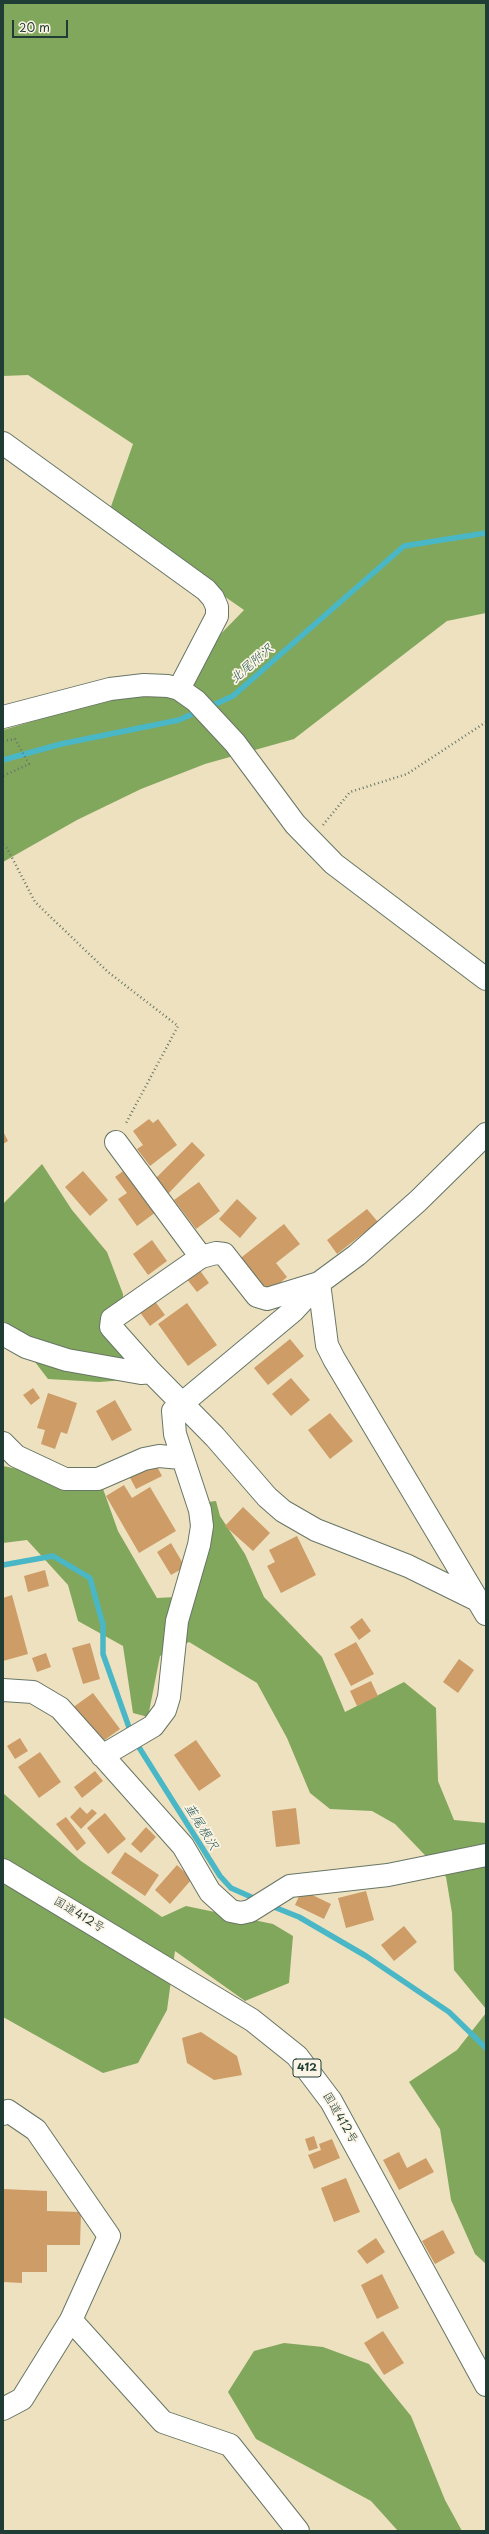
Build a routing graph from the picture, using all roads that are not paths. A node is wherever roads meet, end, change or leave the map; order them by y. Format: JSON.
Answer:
{"nodes":[{"id":1,"x":3,"y":443,"type":"edge"},
{"id":2,"x":188,"y":695,"type":"junction"},
{"id":3,"x":3,"y":717,"type":"edge"},
{"id":4,"x":486,"y":979,"type":"edge"},
{"id":5,"x":486,"y":1134,"type":"edge"},
{"id":6,"x":116,"y":1142,"type":"road end"},
{"id":7,"x":201,"y":1257,"type":"junction"},
{"id":8,"x":319,"y":1283,"type":"junction"},
{"id":9,"x":3,"y":1334,"type":"edge"},
{"id":10,"x":151,"y":1372,"type":"junction"},
{"id":11,"x":180,"y":1402,"type":"junction"},
{"id":12,"x":3,"y":1443,"type":"edge"},
{"id":13,"x":182,"y":1458,"type":"junction"},
{"id":14,"x":482,"y":1607,"type":"edge"},
{"id":15,"x":3,"y":1690,"type":"edge"},
{"id":16,"x":111,"y":1752,"type":"junction"},
{"id":17,"x":486,"y":1855,"type":"edge"},
{"id":18,"x":3,"y":1870,"type":"edge"},
{"id":19,"x":3,"y":2114,"type":"edge"},
{"id":20,"x":71,"y":2320,"type":"junction"},
{"id":21,"x":486,"y":2385,"type":"edge"},
{"id":22,"x":3,"y":2409,"type":"edge"},
{"id":23,"x":298,"y":2531,"type":"edge"}],
"edges":[{"from":1,"to":2,"type":"main road"},
{"from":2,"to":3,"type":"main road"},
{"from":2,"to":4,"type":"main road"},
{"from":5,"to":8,"type":"main road"},
{"from":6,"to":7,"type":"main road"},
{"from":7,"to":8,"type":"main road"},
{"from":7,"to":10,"type":"main road"},
{"from":8,"to":11,"type":"main road"},
{"from":8,"to":14,"type":"main road"},
{"from":9,"to":10,"type":"main road"},
{"from":10,"to":11,"type":"main road"},
{"from":11,"to":13,"type":"main road"},
{"from":11,"to":14,"type":"main road"},
{"from":12,"to":13,"type":"main road"},
{"from":13,"to":16,"type":"main road"},
{"from":15,"to":16,"type":"main road"},
{"from":16,"to":17,"type":"main road"},
{"from":18,"to":21,"type":"main road","name":"国道412号","number":"412"},
{"from":19,"to":20,"type":"main road"},
{"from":20,"to":22,"type":"main road"},
{"from":20,"to":23,"type":"main road"}]}
